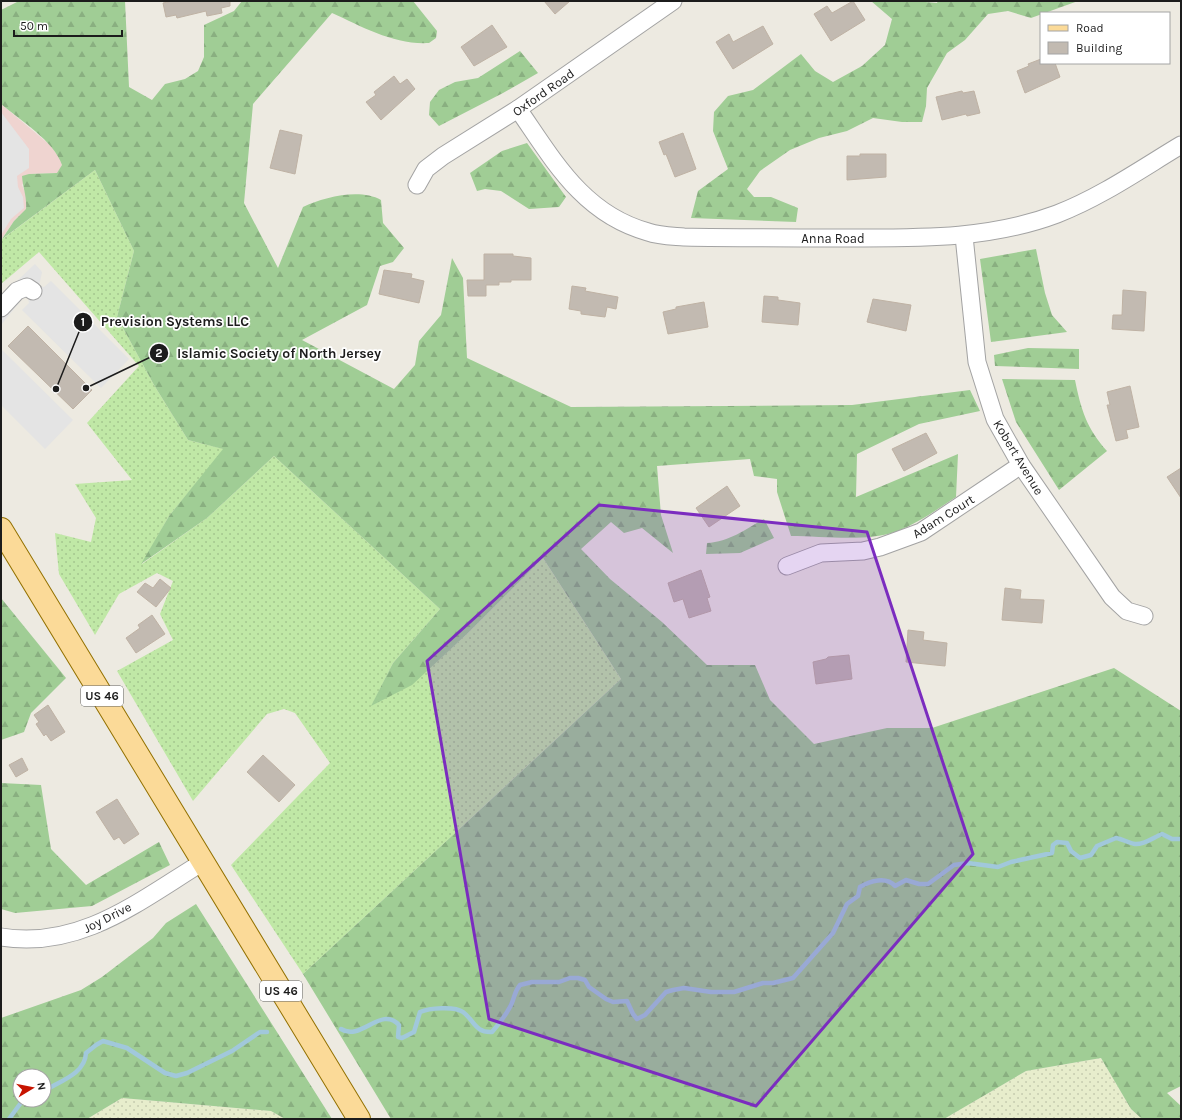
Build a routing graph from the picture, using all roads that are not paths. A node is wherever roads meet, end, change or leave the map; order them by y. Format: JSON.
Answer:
{"nodes":[{"id":1,"x":673,"y":1,"type":"edge"},
{"id":2,"x":518,"y":109,"type":"junction"},
{"id":3,"x":1181,"y":145,"type":"edge"},
{"id":4,"x":417,"y":185,"type":"dead end"},
{"id":5,"x":964,"y":236,"type":"junction"},
{"id":6,"x":33,"y":291,"type":"dead end"},
{"id":7,"x":1,"y":308,"type":"edge"},
{"id":8,"x":1021,"y":465,"type":"junction"},
{"id":9,"x":1,"y":529,"type":"edge"},
{"id":10,"x":787,"y":566,"type":"dead end"},
{"id":11,"x":1144,"y":616,"type":"dead end"},
{"id":12,"x":203,"y":862,"type":"junction"},
{"id":13,"x":1,"y":937,"type":"edge"},
{"id":14,"x":359,"y":1119,"type":"edge"}],
"edges":[{"from":1,"to":2,"type":"street","name":"Oxford Road"},
{"from":2,"to":4,"type":"street","name":"Oxford Road"},
{"from":2,"to":5,"type":"street","name":"Anna Road"},
{"from":3,"to":5,"type":"street","name":"Anna Road"},
{"from":5,"to":8,"type":"street","name":"Kobert Avenue"},
{"from":6,"to":7,"type":"street"},
{"from":8,"to":10,"type":"street","name":"Adam Court"},
{"from":8,"to":11,"type":"street","name":"Kobert Avenue"},
{"from":9,"to":12,"type":"main road","number":"US 46"},
{"from":12,"to":13,"type":"street","name":"Joy Drive"},
{"from":12,"to":14,"type":"main road","number":"US 46"}]}
